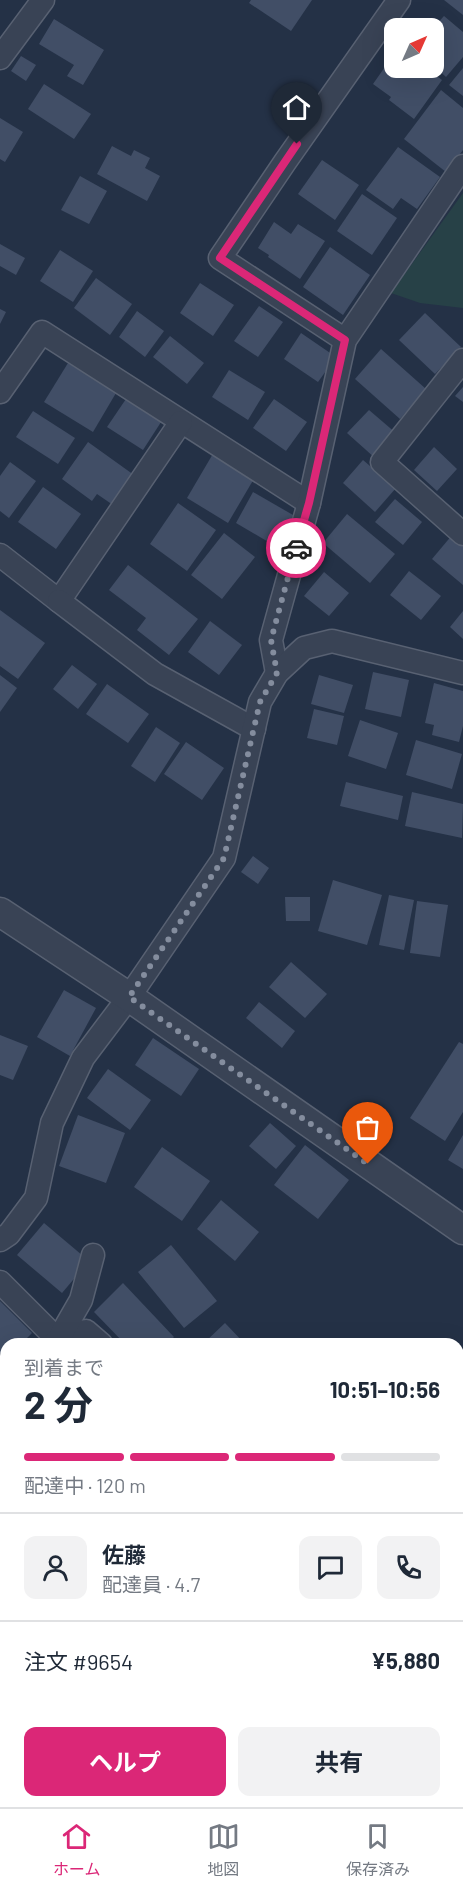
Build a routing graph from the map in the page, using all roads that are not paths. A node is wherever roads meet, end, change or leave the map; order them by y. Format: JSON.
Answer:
{"nodes":[{"id":1,"x":43,"y":0,"type":"edge"},
{"id":2,"x":399,"y":0,"type":"edge"},
{"id":3,"x":4,"y":44,"type":"edge"},
{"id":4,"x":463,"y":166,"type":"edge"},
{"id":5,"x":345,"y":340,"type":"junction"},
{"id":6,"x":463,"y":360,"type":"edge"},
{"id":7,"x":0,"y":392,"type":"edge"},
{"id":8,"x":181,"y":422,"type":"junction"},
{"id":9,"x":309,"y":503,"type":"junction"},
{"id":10,"x":463,"y":534,"type":"edge"},
{"id":11,"x":0,"y":555,"type":"edge"},
{"id":12,"x":60,"y":601,"type":"junction"},
{"id":13,"x":277,"y":673,"type":"junction"},
{"id":14,"x":463,"y":673,"type":"edge"},
{"id":15,"x":254,"y":729,"type":"junction"},
{"id":16,"x":0,"y":912,"type":"edge"},
{"id":17,"x":129,"y":997,"type":"junction"},
{"id":18,"x":463,"y":1230,"type":"edge"},
{"id":19,"x":0,"y":1240,"type":"edge"},
{"id":20,"x":93,"y":1255,"type":"dead end"},
{"id":21,"x":0,"y":1282,"type":"edge"},
{"id":22,"x":52,"y":1338,"type":"edge"},
{"id":23,"x":58,"y":1338,"type":"edge"},
{"id":24,"x":67,"y":1338,"type":"edge"},
{"id":25,"x":94,"y":1338,"type":"edge"}],
"edges":[{"from":1,"to":3,"type":"street"},
{"from":2,"to":5,"type":"street"},
{"from":4,"to":5,"type":"street"},
{"from":5,"to":9,"type":"street"},
{"from":6,"to":10,"type":"street"},
{"from":7,"to":8,"type":"street"},
{"from":8,"to":9,"type":"street"},
{"from":8,"to":12,"type":"street"},
{"from":9,"to":13,"type":"street"},
{"from":11,"to":12,"type":"street"},
{"from":12,"to":15,"type":"street"},
{"from":13,"to":14,"type":"street"},
{"from":13,"to":15,"type":"street"},
{"from":15,"to":17,"type":"street"},
{"from":16,"to":17,"type":"street"},
{"from":17,"to":18,"type":"street"},
{"from":17,"to":19,"type":"street"},
{"from":20,"to":23,"type":"street"},
{"from":21,"to":22,"type":"street"},
{"from":24,"to":25,"type":"street"}]}
